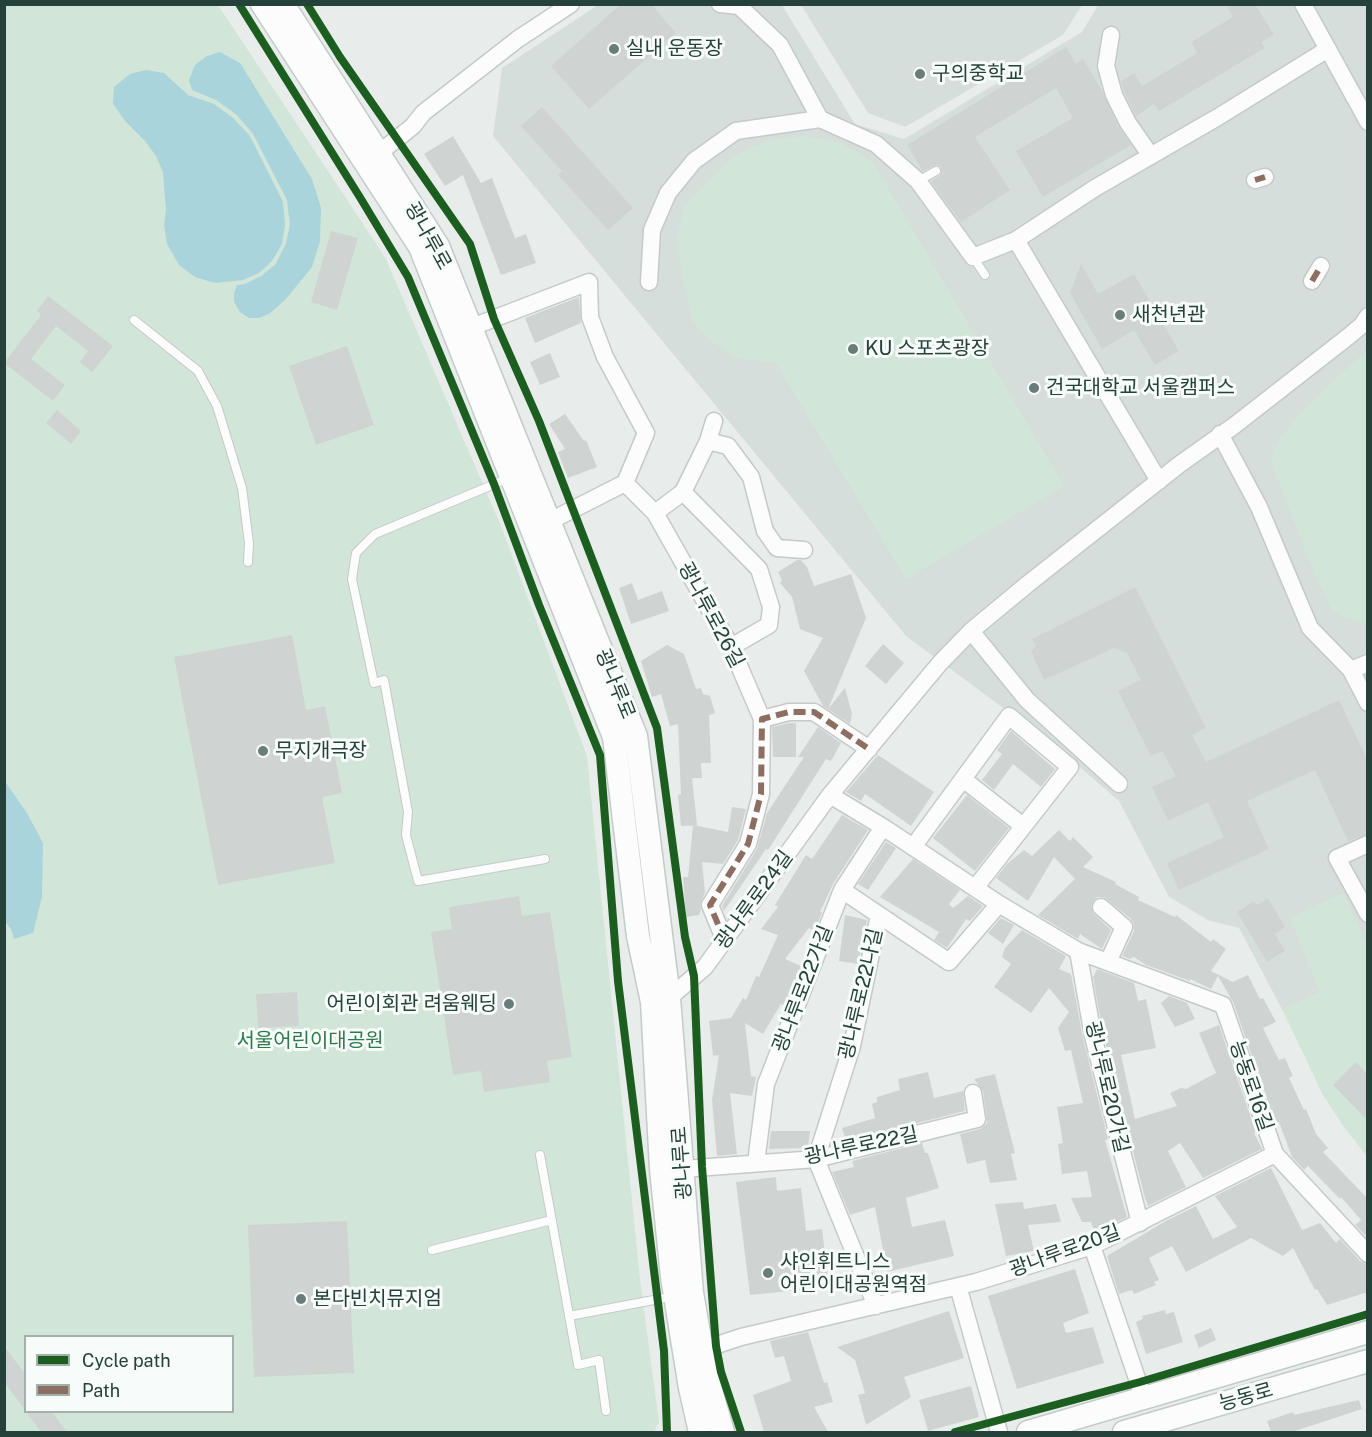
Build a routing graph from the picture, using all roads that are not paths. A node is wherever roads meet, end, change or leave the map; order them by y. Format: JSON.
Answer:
{"nodes":[{"id":1,"x":262,"y":4,"type":"edge"},
{"id":2,"x":283,"y":4,"type":"edge"},
{"id":3,"x":571,"y":4,"type":"edge"},
{"id":4,"x":720,"y":4,"type":"edge"},
{"id":5,"x":1303,"y":4,"type":"edge"},
{"id":6,"x":1111,"y":35,"type":"dead end"},
{"id":7,"x":1328,"y":49,"type":"junction"},
{"id":8,"x":820,"y":119,"type":"junction"},
{"id":9,"x":1367,"y":122,"type":"edge"},
{"id":10,"x":1151,"y":156,"type":"junction"},
{"id":11,"x":372,"y":159,"type":"junction"},
{"id":12,"x":936,"y":171,"type":"dead end"},
{"id":13,"x":918,"y":181,"type":"junction"},
{"id":14,"x":1016,"y":240,"type":"junction"},
{"id":15,"x":973,"y":257,"type":"junction"},
{"id":16,"x":1321,"y":266,"type":"dead end"},
{"id":17,"x":985,"y":275,"type":"dead end"},
{"id":18,"x":1312,"y":281,"type":"dead end"},
{"id":19,"x":649,"y":282,"type":"dead end"},
{"id":20,"x":134,"y":320,"type":"dead end"},
{"id":21,"x":1366,"y":322,"type":"edge"},
{"id":22,"x":472,"y":327,"type":"junction"},
{"id":23,"x":714,"y":421,"type":"dead end"},
{"id":24,"x":1221,"y":434,"type":"junction"},
{"id":25,"x":708,"y":441,"type":"junction"},
{"id":26,"x":520,"y":473,"type":"junction"},
{"id":27,"x":1159,"y":481,"type":"junction"},
{"id":28,"x":625,"y":483,"type":"junction"},
{"id":29,"x":684,"y":492,"type":"junction"},
{"id":30,"x":655,"y":513,"type":"junction"},
{"id":31,"x":550,"y":521,"type":"junction"},
{"id":32,"x":777,"y":548,"type":"junction"},
{"id":33,"x":804,"y":550,"type":"dead end"},
{"id":34,"x":248,"y":562,"type":"dead end"},
{"id":35,"x":759,"y":569,"type":"junction"},
{"id":36,"x":971,"y":631,"type":"junction"},
{"id":37,"x":731,"y":647,"type":"junction"},
{"id":38,"x":1368,"y":663,"type":"edge"},
{"id":39,"x":1351,"y":670,"type":"junction"},
{"id":40,"x":1368,"y":703,"type":"edge"},
{"id":41,"x":762,"y":719,"type":"junction"},
{"id":42,"x":869,"y":749,"type":"junction"},
{"id":43,"x":963,"y":779,"type":"junction"},
{"id":44,"x":1119,"y":784,"type":"dead end"},
{"id":45,"x":830,"y":795,"type":"junction"},
{"id":46,"x":1023,"y":826,"type":"junction"},
{"id":47,"x":883,"y":827,"type":"junction"},
{"id":48,"x":1368,"y":844,"type":"edge"},
{"id":49,"x":914,"y":847,"type":"junction"},
{"id":50,"x":545,"y":859,"type":"dead end"},
{"id":51,"x":975,"y":888,"type":"junction"},
{"id":52,"x":842,"y":890,"type":"junction"},
{"id":53,"x":999,"y":904,"type":"junction"},
{"id":54,"x":1101,"y":907,"type":"dead end"},
{"id":55,"x":1368,"y":914,"type":"edge"},
{"id":56,"x":879,"y":915,"type":"junction"},
{"id":57,"x":724,"y":941,"type":"junction"},
{"id":58,"x":1078,"y":951,"type":"junction"},
{"id":59,"x":1108,"y":962,"type":"junction"},
{"id":60,"x":660,"y":1000,"type":"junction"},
{"id":61,"x":973,"y":1093,"type":"dead end"},
{"id":62,"x":1275,"y":1154,"type":"junction"},
{"id":63,"x":540,"y":1155,"type":"dead end"},
{"id":64,"x":816,"y":1159,"type":"junction"},
{"id":65,"x":756,"y":1163,"type":"junction"},
{"id":66,"x":682,"y":1169,"type":"junction"},
{"id":67,"x":552,"y":1220,"type":"junction"},
{"id":68,"x":1140,"y":1223,"type":"junction"},
{"id":69,"x":1092,"y":1246,"type":"junction"},
{"id":70,"x":432,"y":1250,"type":"dead end"},
{"id":71,"x":1368,"y":1254,"type":"edge"},
{"id":72,"x":958,"y":1286,"type":"junction"},
{"id":73,"x":675,"y":1296,"type":"junction"},
{"id":74,"x":876,"y":1306,"type":"junction"},
{"id":75,"x":569,"y":1316,"type":"junction"},
{"id":76,"x":1368,"y":1332,"type":"edge"},
{"id":77,"x":702,"y":1350,"type":"junction"},
{"id":78,"x":1368,"y":1361,"type":"edge"},
{"id":79,"x":1144,"y":1399,"type":"junction"},
{"id":80,"x":606,"y":1411,"type":"dead end"},
{"id":81,"x":697,"y":1428,"type":"edge"},
{"id":82,"x":1133,"y":1431,"type":"edge"},
{"id":83,"x":723,"y":1432,"type":"edge"},
{"id":84,"x":999,"y":1432,"type":"edge"},
{"id":85,"x":1028,"y":1432,"type":"edge"}],
"edges":[{"from":1,"to":11,"type":"main road","name":"광나루로"},
{"from":2,"to":11,"type":"main road","name":"광나루로"},
{"from":3,"to":11,"type":"street"},
{"from":4,"to":8,"type":"street"},
{"from":5,"to":7,"type":"street"},
{"from":6,"to":10,"type":"street"},
{"from":7,"to":9,"type":"street"},
{"from":7,"to":10,"type":"street"},
{"from":8,"to":13,"type":"street"},
{"from":8,"to":19,"type":"street"},
{"from":10,"to":14,"type":"street"},
{"from":11,"to":22,"type":"main road","name":"광나루로"},
{"from":11,"to":26,"type":"main road","name":"광나루로"},
{"from":12,"to":13,"type":"lane"},
{"from":13,"to":15,"type":"street"},
{"from":14,"to":15,"type":"street"},
{"from":14,"to":27,"type":"street"},
{"from":15,"to":17,"type":"lane"},
{"from":16,"to":18,"type":"street"},
{"from":20,"to":34,"type":"lane"},
{"from":21,"to":24,"type":"street","name":"광나루로24길"},
{"from":22,"to":26,"type":"main road","name":"광나루로"},
{"from":22,"to":28,"type":"street"},
{"from":23,"to":25,"type":"street"},
{"from":24,"to":27,"type":"street","name":"광나루로24길"},
{"from":24,"to":39,"type":"street"},
{"from":25,"to":29,"type":"street"},
{"from":25,"to":32,"type":"street"},
{"from":26,"to":31,"type":"main road","name":"광나루로"},
{"from":26,"to":50,"type":"lane"},
{"from":26,"to":60,"type":"main road","name":"광나루로"},
{"from":27,"to":36,"type":"street","name":"광나루로24길"},
{"from":28,"to":30,"type":"street","name":"광나루로26길"},
{"from":28,"to":31,"type":"street"},
{"from":29,"to":30,"type":"street"},
{"from":29,"to":35,"type":"street"},
{"from":30,"to":37,"type":"street","name":"광나루로26길"},
{"from":31,"to":60,"type":"main road","name":"광나루로"},
{"from":32,"to":33,"type":"street"},
{"from":32,"to":35,"type":"street"},
{"from":35,"to":37,"type":"street"},
{"from":36,"to":42,"type":"street","name":"광나루로24길"},
{"from":36,"to":44,"type":"street"},
{"from":37,"to":41,"type":"street","name":"광나루로26길"},
{"from":38,"to":39,"type":"street"},
{"from":39,"to":40,"type":"street"},
{"from":41,"to":42,"type":"street"},
{"from":41,"to":57,"type":"street"},
{"from":42,"to":45,"type":"street","name":"광나루로24길"},
{"from":43,"to":46,"type":"street"},
{"from":43,"to":46,"type":"street"},
{"from":43,"to":49,"type":"street"},
{"from":45,"to":47,"type":"street","name":"능동로16길"},
{"from":45,"to":57,"type":"street","name":"광나루로24길"},
{"from":46,"to":51,"type":"street"},
{"from":47,"to":49,"type":"street","name":"능동로16길"},
{"from":47,"to":52,"type":"street","name":"광나루로22가길"},
{"from":48,"to":55,"type":"street"},
{"from":49,"to":51,"type":"street","name":"능동로16길"},
{"from":51,"to":53,"type":"street","name":"능동로16길"},
{"from":52,"to":56,"type":"street"},
{"from":52,"to":65,"type":"street","name":"광나루로22가길"},
{"from":53,"to":56,"type":"street","name":"광나루로22나길"},
{"from":53,"to":58,"type":"street","name":"능동로16길"},
{"from":54,"to":59,"type":"street"},
{"from":56,"to":64,"type":"street","name":"광나루로22나길"},
{"from":57,"to":60,"type":"street","name":"광나루로24길"},
{"from":58,"to":59,"type":"street","name":"능동로16길"},
{"from":58,"to":68,"type":"street","name":"광나루로20가길"},
{"from":59,"to":62,"type":"street","name":"능동로16길"},
{"from":60,"to":66,"type":"main road","name":"광나루로"},
{"from":60,"to":73,"type":"main road","name":"광나루로"},
{"from":61,"to":64,"type":"street","name":"광나루로22길"},
{"from":62,"to":68,"type":"street","name":"광나루로20길"},
{"from":62,"to":71,"type":"street","name":"능동로16길"},
{"from":63,"to":67,"type":"lane"},
{"from":64,"to":65,"type":"street","name":"광나루로22길"},
{"from":64,"to":74,"type":"street"},
{"from":65,"to":66,"type":"street","name":"광나루로22길"},
{"from":66,"to":77,"type":"main road","name":"광나루로"},
{"from":67,"to":70,"type":"lane"},
{"from":67,"to":75,"type":"lane"},
{"from":68,"to":69,"type":"street","name":"광나루로20길"},
{"from":69,"to":72,"type":"street","name":"광나루로20길"},
{"from":69,"to":79,"type":"street"},
{"from":72,"to":74,"type":"street","name":"광나루로20길"},
{"from":72,"to":84,"type":"street"},
{"from":73,"to":75,"type":"lane"},
{"from":73,"to":81,"type":"main road","name":"광나루로"},
{"from":74,"to":77,"type":"street","name":"광나루로20길"},
{"from":75,"to":80,"type":"lane"},
{"from":76,"to":79,"type":"main road","name":"능동로"},
{"from":77,"to":83,"type":"main road","name":"광나루로"},
{"from":78,"to":82,"type":"main road","name":"능동로"},
{"from":79,"to":85,"type":"main road","name":"능동로"}]}
